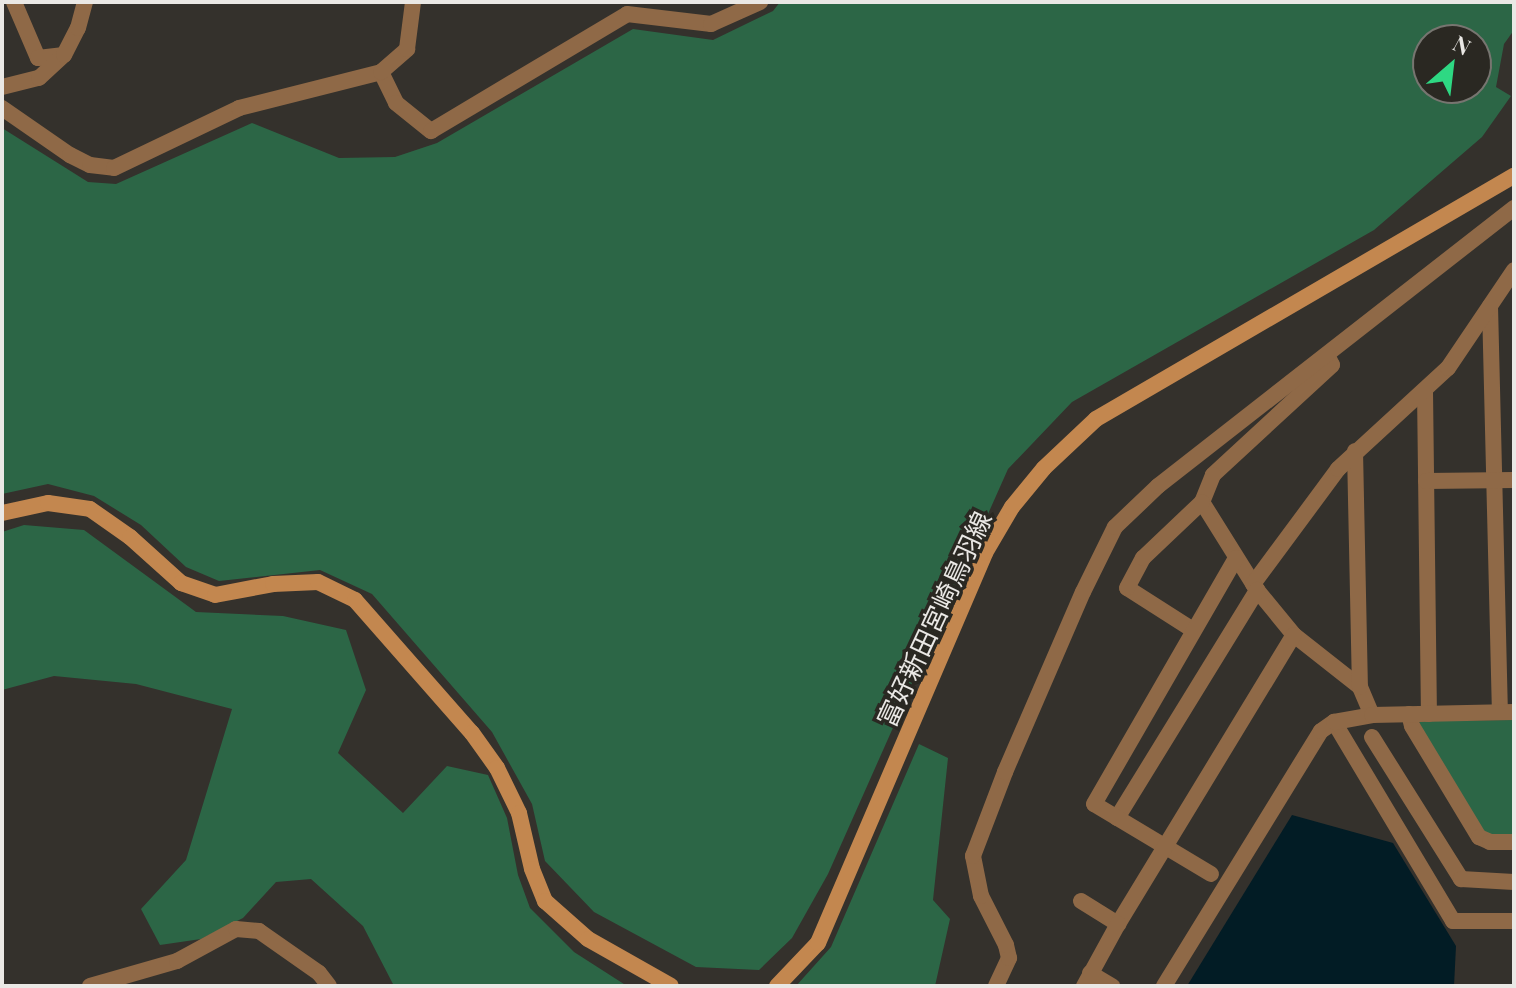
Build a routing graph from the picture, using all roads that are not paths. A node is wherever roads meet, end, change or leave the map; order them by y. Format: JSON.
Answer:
{"nodes":[{"id":1,"x":14,"y":2,"type":"edge"},
{"id":2,"x":85,"y":2,"type":"edge"},
{"id":3,"x":413,"y":2,"type":"edge"},
{"id":4,"x":760,"y":2,"type":"edge"},
{"id":5,"x":64,"y":55,"type":"junction"},
{"id":6,"x":381,"y":72,"type":"junction"},
{"id":7,"x":2,"y":87,"type":"edge"},
{"id":8,"x":2,"y":108,"type":"edge"},
{"id":9,"x":1514,"y":176,"type":"edge"},
{"id":10,"x":1514,"y":208,"type":"edge"},
{"id":11,"x":1514,"y":270,"type":"edge"},
{"id":12,"x":1490,"y":306,"type":"junction"},
{"id":13,"x":1327,"y":355,"type":"junction"},
{"id":14,"x":1425,"y":391,"type":"junction"},
{"id":15,"x":1355,"y":451,"type":"junction"},
{"id":16,"x":1506,"y":480,"type":"edge"},
{"id":17,"x":1426,"y":481,"type":"junction"},
{"id":18,"x":1202,"y":502,"type":"junction"},
{"id":19,"x":2,"y":513,"type":"edge"},
{"id":20,"x":1236,"y":558,"type":"junction"},
{"id":21,"x":1255,"y":587,"type":"junction"},
{"id":22,"x":1193,"y":630,"type":"junction"},
{"id":23,"x":1294,"y":635,"type":"junction"},
{"id":24,"x":1360,"y":687,"type":"junction"},
{"id":25,"x":1507,"y":712,"type":"edge"},
{"id":26,"x":1409,"y":714,"type":"junction"},
{"id":27,"x":1429,"y":714,"type":"junction"},
{"id":28,"x":1372,"y":715,"type":"junction"},
{"id":29,"x":1334,"y":722,"type":"junction"},
{"id":30,"x":1372,"y":737,"type":"dead end"},
{"id":31,"x":1117,"y":818,"type":"junction"},
{"id":32,"x":1514,"y":842,"type":"edge"},
{"id":33,"x":1165,"y":847,"type":"junction"},
{"id":34,"x":1211,"y":874,"type":"dead end"},
{"id":35,"x":1514,"y":882,"type":"edge"},
{"id":36,"x":1081,"y":901,"type":"dead end"},
{"id":37,"x":1514,"y":921,"type":"edge"},
{"id":38,"x":1118,"y":924,"type":"junction"},
{"id":39,"x":1087,"y":979,"type":"edge"},
{"id":40,"x":94,"y":985,"type":"edge"},
{"id":41,"x":329,"y":986,"type":"edge"},
{"id":42,"x":671,"y":986,"type":"edge"},
{"id":43,"x":777,"y":986,"type":"edge"},
{"id":44,"x":996,"y":986,"type":"edge"},
{"id":45,"x":1112,"y":986,"type":"edge"},
{"id":46,"x":1164,"y":986,"type":"edge"}],
"edges":[{"from":1,"to":5,"type":"street"},
{"from":2,"to":5,"type":"street"},
{"from":3,"to":6,"type":"street"},
{"from":4,"to":6,"type":"street"},
{"from":5,"to":7,"type":"street"},
{"from":6,"to":8,"type":"street"},
{"from":9,"to":43,"type":"main road","name":"富好新田宮崎鳥羽線"},
{"from":10,"to":13,"type":"street"},
{"from":11,"to":12,"type":"street"},
{"from":12,"to":14,"type":"street"},
{"from":12,"to":16,"type":"street"},
{"from":13,"to":18,"type":"street"},
{"from":13,"to":44,"type":"street"},
{"from":14,"to":15,"type":"street"},
{"from":14,"to":17,"type":"street"},
{"from":15,"to":21,"type":"street"},
{"from":15,"to":24,"type":"street"},
{"from":16,"to":17,"type":"street"},
{"from":16,"to":25,"type":"street"},
{"from":17,"to":27,"type":"street"},
{"from":18,"to":20,"type":"street"},
{"from":18,"to":22,"type":"street"},
{"from":19,"to":42,"type":"main road"},
{"from":20,"to":21,"type":"street"},
{"from":20,"to":22,"type":"street"},
{"from":21,"to":23,"type":"street"},
{"from":21,"to":31,"type":"street"},
{"from":22,"to":31,"type":"street"},
{"from":23,"to":24,"type":"street"},
{"from":23,"to":33,"type":"street"},
{"from":24,"to":28,"type":"street"},
{"from":25,"to":27,"type":"street"},
{"from":26,"to":27,"type":"street"},
{"from":26,"to":28,"type":"street"},
{"from":26,"to":32,"type":"street"},
{"from":28,"to":29,"type":"street"},
{"from":29,"to":37,"type":"street"},
{"from":29,"to":46,"type":"street"},
{"from":30,"to":35,"type":"street"},
{"from":31,"to":33,"type":"street"},
{"from":33,"to":34,"type":"street"},
{"from":33,"to":38,"type":"street"},
{"from":36,"to":38,"type":"street"},
{"from":38,"to":39,"type":"street"},
{"from":39,"to":45,"type":"street"},
{"from":40,"to":41,"type":"street"}]}
